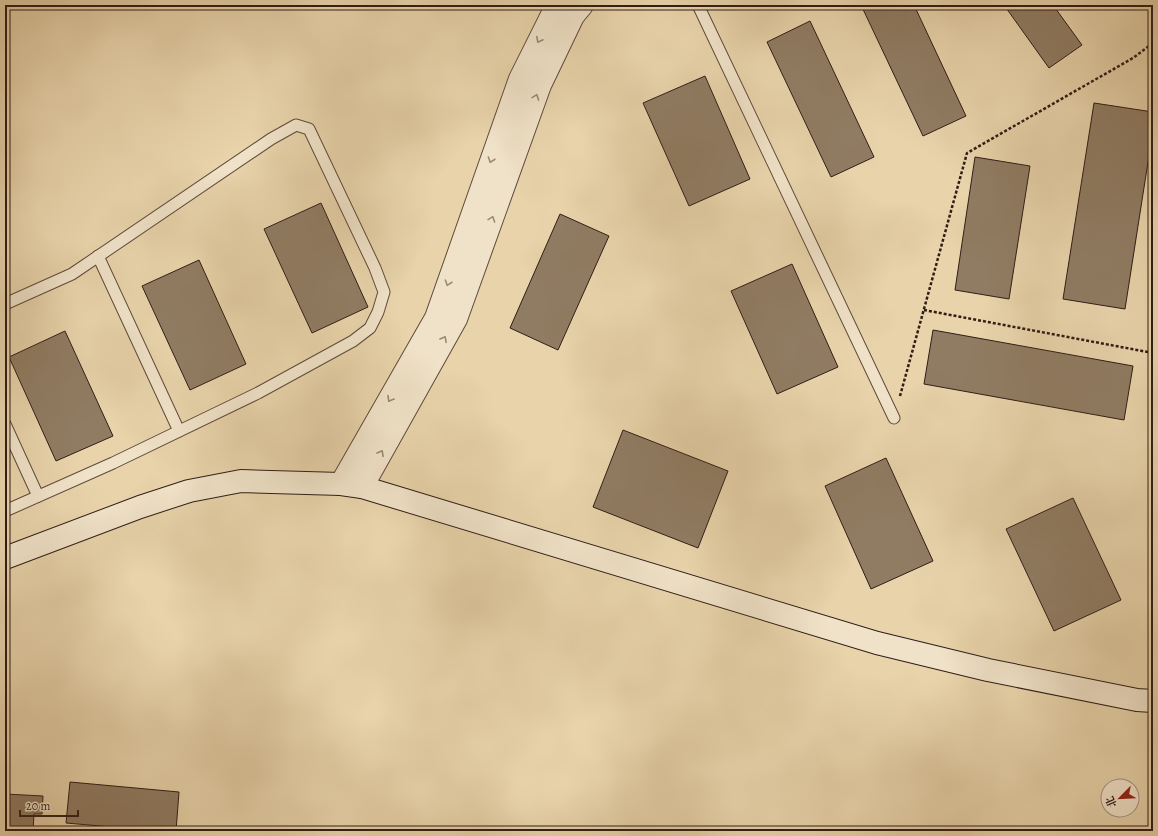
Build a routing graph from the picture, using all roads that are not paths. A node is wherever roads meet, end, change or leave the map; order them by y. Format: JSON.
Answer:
{"nodes":[{"id":1,"x":557,"y":5,"type":"edge"},
{"id":2,"x":582,"y":5,"type":"edge"},
{"id":3,"x":698,"y":5,"type":"edge"},
{"id":4,"x":98,"y":256,"type":"junction"},
{"id":5,"x":5,"y":304,"type":"edge"},
{"id":6,"x":894,"y":418,"type":"road end"},
{"id":7,"x":5,"y":424,"type":"edge"},
{"id":8,"x":179,"y":431,"type":"junction"},
{"id":9,"x":351,"y":485,"type":"junction"},
{"id":10,"x":38,"y":496,"type":"junction"},
{"id":11,"x":5,"y":511,"type":"edge"},
{"id":12,"x":5,"y":558,"type":"edge"},
{"id":13,"x":1153,"y":701,"type":"edge"}],
"edges":[{"from":1,"to":9,"type":"street","one_way":true},
{"from":9,"to":2,"type":"street","one_way":true},
{"from":3,"to":6,"type":"lane"},
{"from":4,"to":5,"type":"lane"},
{"from":4,"to":8,"type":"lane"},
{"from":4,"to":8,"type":"lane"},
{"from":7,"to":10,"type":"lane"},
{"from":8,"to":10,"type":"lane"},
{"from":9,"to":12,"type":"street"},
{"from":9,"to":13,"type":"street"},
{"from":10,"to":11,"type":"lane"}]}
